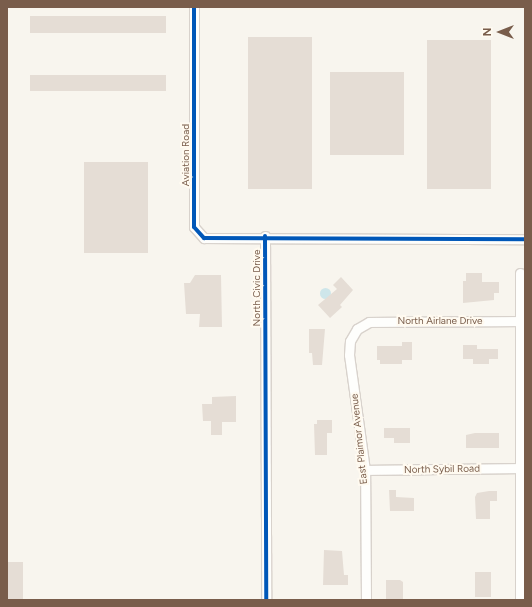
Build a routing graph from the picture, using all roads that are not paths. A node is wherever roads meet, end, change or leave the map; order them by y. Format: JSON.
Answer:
{"nodes":[{"id":1,"x":194,"y":7,"type":"edge"},
{"id":2,"x":265,"y":236,"type":"junction"},
{"id":3,"x":525,"y":238,"type":"edge"},
{"id":4,"x":520,"y":273,"type":"dead end"},
{"id":5,"x":522,"y":321,"type":"edge"},
{"id":6,"x":358,"y":329,"type":"joint"},
{"id":7,"x":520,"y":468,"type":"junction"},
{"id":8,"x":365,"y":470,"type":"junction"},
{"id":9,"x":522,"y":545,"type":"edge"},
{"id":10,"x":266,"y":600,"type":"edge"},
{"id":11,"x":366,"y":600,"type":"edge"},
{"id":12,"x":520,"y":600,"type":"edge"}],
"edges":[{"from":1,"to":2,"type":"street","name":"Aviation Road"},
{"from":2,"to":3,"type":"street","name":"North Civic Drive"},
{"from":2,"to":10,"type":"street","name":"North Civic Drive"},
{"from":4,"to":5,"type":"street"},
{"from":5,"to":6,"type":"street","name":"North Airlane Drive"},
{"from":5,"to":7,"type":"street"},
{"from":6,"to":8,"type":"street","name":"East Plaimor Avenue"},
{"from":7,"to":8,"type":"street","name":"North Sybil Road"},
{"from":7,"to":9,"type":"street"},
{"from":8,"to":11,"type":"street","name":"East Plaimor Avenue"},
{"from":9,"to":12,"type":"street"}]}
